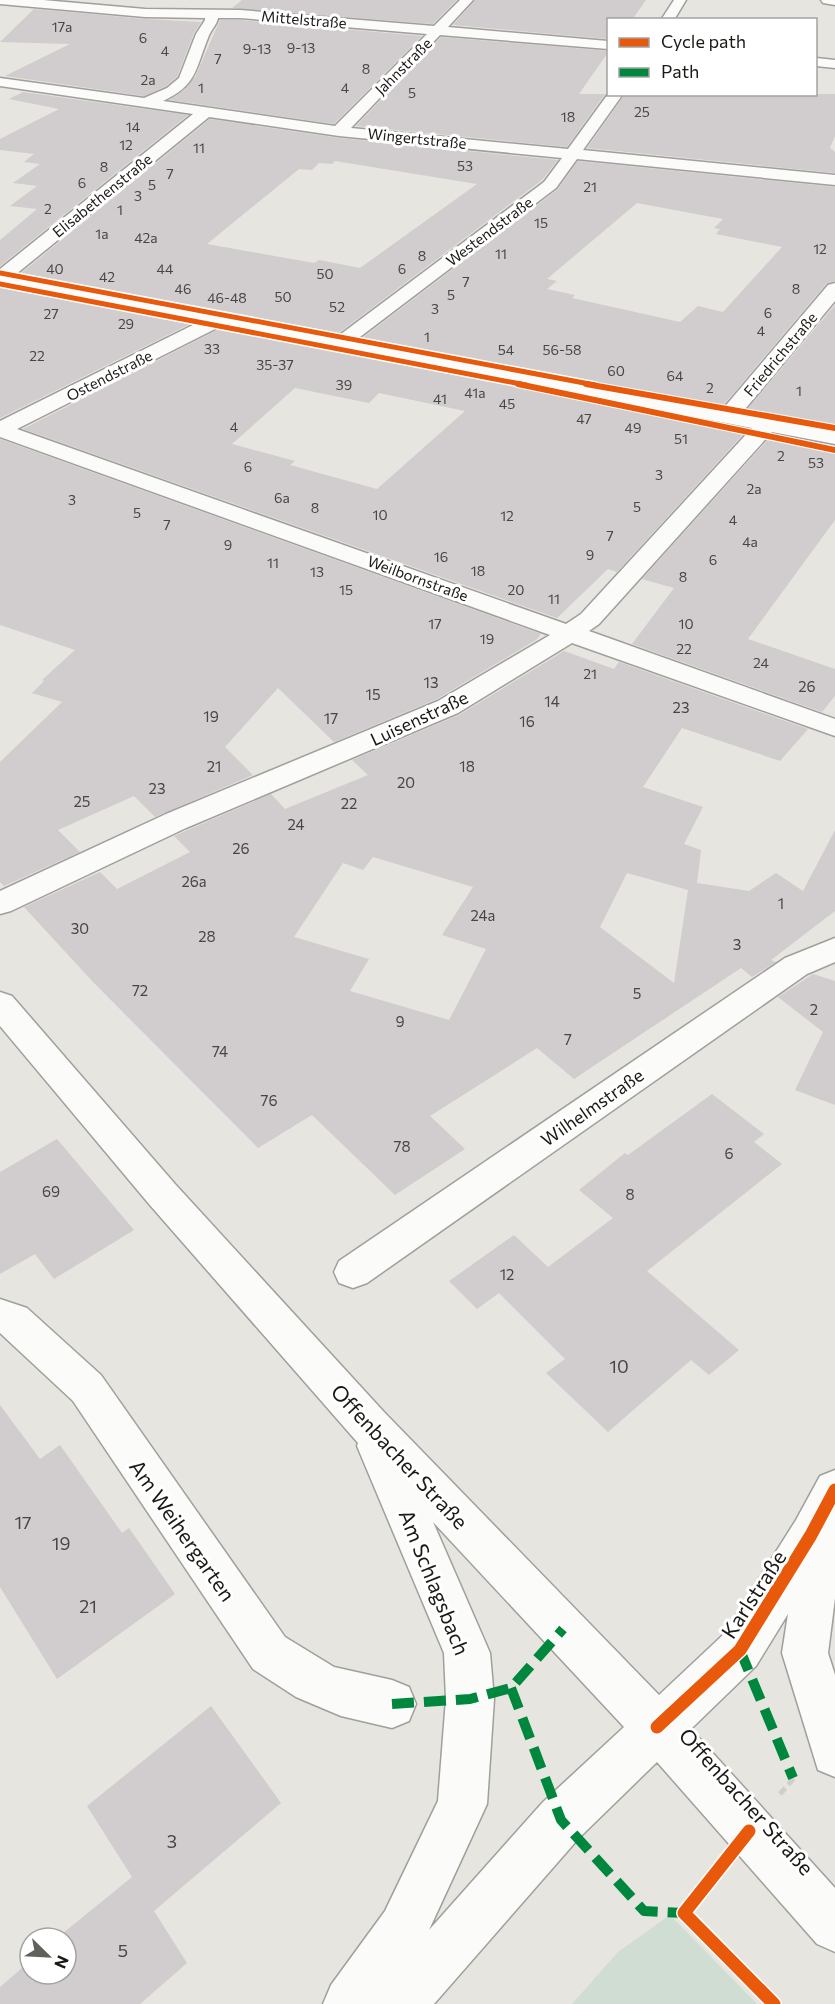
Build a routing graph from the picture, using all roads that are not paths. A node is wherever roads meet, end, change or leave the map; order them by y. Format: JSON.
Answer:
{"nodes":[{"id":1,"x":0,"y":0,"type":"edge"},
{"id":2,"x":11,"y":0,"type":"edge"},
{"id":3,"x":227,"y":0,"type":"edge"},
{"id":4,"x":467,"y":0,"type":"edge"},
{"id":5,"x":680,"y":0,"type":"edge"},
{"id":6,"x":827,"y":0,"type":"edge"},
{"id":7,"x":835,"y":1,"type":"edge"},
{"id":8,"x":0,"y":11,"type":"edge"},
{"id":9,"x":211,"y":13,"type":"junction"},
{"id":10,"x":668,"y":18,"type":"edge"},
{"id":11,"x":438,"y":30,"type":"junction"},
{"id":12,"x":607,"y":45,"type":"edge"},
{"id":13,"x":817,"y":62,"type":"edge"},
{"id":14,"x":835,"y":64,"type":"edge"},
{"id":15,"x":0,"y":82,"type":"edge"},
{"id":16,"x":615,"y":96,"type":"edge"},
{"id":17,"x":144,"y":104,"type":"junction"},
{"id":18,"x":204,"y":112,"type":"junction"},
{"id":19,"x":339,"y":131,"type":"junction"},
{"id":20,"x":574,"y":153,"type":"junction"},
{"id":21,"x":835,"y":180,"type":"edge"},
{"id":22,"x":0,"y":278,"type":"edge"},
{"id":23,"x":835,"y":290,"type":"edge"},
{"id":24,"x":218,"y":320,"type":"junction"},
{"id":25,"x":338,"y":345,"type":"junction"},
{"id":26,"x":726,"y":418,"type":"junction"},
{"id":27,"x":766,"y":426,"type":"junction"},
{"id":28,"x":0,"y":430,"type":"edge"},
{"id":29,"x":835,"y":438,"type":"edge"},
{"id":30,"x":571,"y":633,"type":"junction"},
{"id":31,"x":835,"y":728,"type":"edge"},
{"id":32,"x":0,"y":904,"type":"edge"},
{"id":33,"x":835,"y":949,"type":"edge"},
{"id":34,"x":0,"y":1005,"type":"edge"},
{"id":35,"x":353,"y":1272,"type":"dead end"},
{"id":36,"x":0,"y":1316,"type":"edge"},
{"id":37,"x":369,"y":1425,"type":"junction"},
{"id":38,"x":835,"y":1490,"type":"edge"},
{"id":39,"x":835,"y":1512,"type":"edge"},
{"id":40,"x":392,"y":1704,"type":"dead end"},
{"id":41,"x":657,"y":1727,"type":"junction"},
{"id":42,"x":819,"y":1764,"type":"edge"},
{"id":43,"x":835,"y":1926,"type":"edge"},
{"id":44,"x":350,"y":2004,"type":"edge"},
{"id":45,"x":399,"y":2004,"type":"edge"}],
"edges":[{"from":1,"to":2,"type":"street","name":"Mittelstraße"},
{"from":2,"to":8,"type":"street"},
{"from":2,"to":9,"type":"street","name":"Mittelstraße"},
{"from":3,"to":9,"type":"street"},
{"from":4,"to":11,"type":"street","name":"Jahnstraße"},
{"from":5,"to":10,"type":"street"},
{"from":6,"to":7,"type":"street"},
{"from":9,"to":11,"type":"street","name":"Mittelstraße"},
{"from":9,"to":17,"type":"street"},
{"from":11,"to":12,"type":"street","name":"Mittelstraße"},
{"from":11,"to":19,"type":"street","name":"Jahnstraße"},
{"from":13,"to":14,"type":"street"},
{"from":15,"to":17,"type":"street","name":"Wingertstraße"},
{"from":16,"to":20,"type":"street","name":"Westendstraße"},
{"from":17,"to":18,"type":"street","name":"Wingertstraße"},
{"from":18,"to":19,"type":"street","name":"Wingertstraße"},
{"from":18,"to":22,"type":"street","name":"Elisabethenstraße"},
{"from":19,"to":20,"type":"street","name":"Wingertstraße"},
{"from":20,"to":21,"type":"street","name":"Wingertstraße"},
{"from":20,"to":25,"type":"street","name":"Westendstraße"},
{"from":22,"to":24,"type":"street"},
{"from":23,"to":26,"type":"street","name":"Friedrichstraße"},
{"from":24,"to":25,"type":"street"},
{"from":24,"to":28,"type":"street","name":"Ostendstraße"},
{"from":25,"to":26,"type":"street"},
{"from":26,"to":27,"type":"street"},
{"from":27,"to":29,"type":"street"},
{"from":27,"to":30,"type":"street","name":"Luisenstraße"},
{"from":28,"to":30,"type":"street","name":"Weilbornstraße"},
{"from":30,"to":31,"type":"street","name":"Weilbornstraße"},
{"from":30,"to":32,"type":"street","name":"Luisenstraße"},
{"from":33,"to":35,"type":"street","name":"Wilhelmstraße"},
{"from":34,"to":37,"type":"street","name":"Offenbacher Straße"},
{"from":36,"to":40,"type":"street","name":"Am Weihergarten"},
{"from":37,"to":41,"type":"street","name":"Offenbacher Straße"},
{"from":37,"to":44,"type":"street","name":"Am Schlagsbach"},
{"from":38,"to":41,"type":"street","name":"Karlstraße"},
{"from":39,"to":42,"type":"street"},
{"from":41,"to":43,"type":"street","name":"Offenbacher Straße"},
{"from":41,"to":45,"type":"street"}]}
